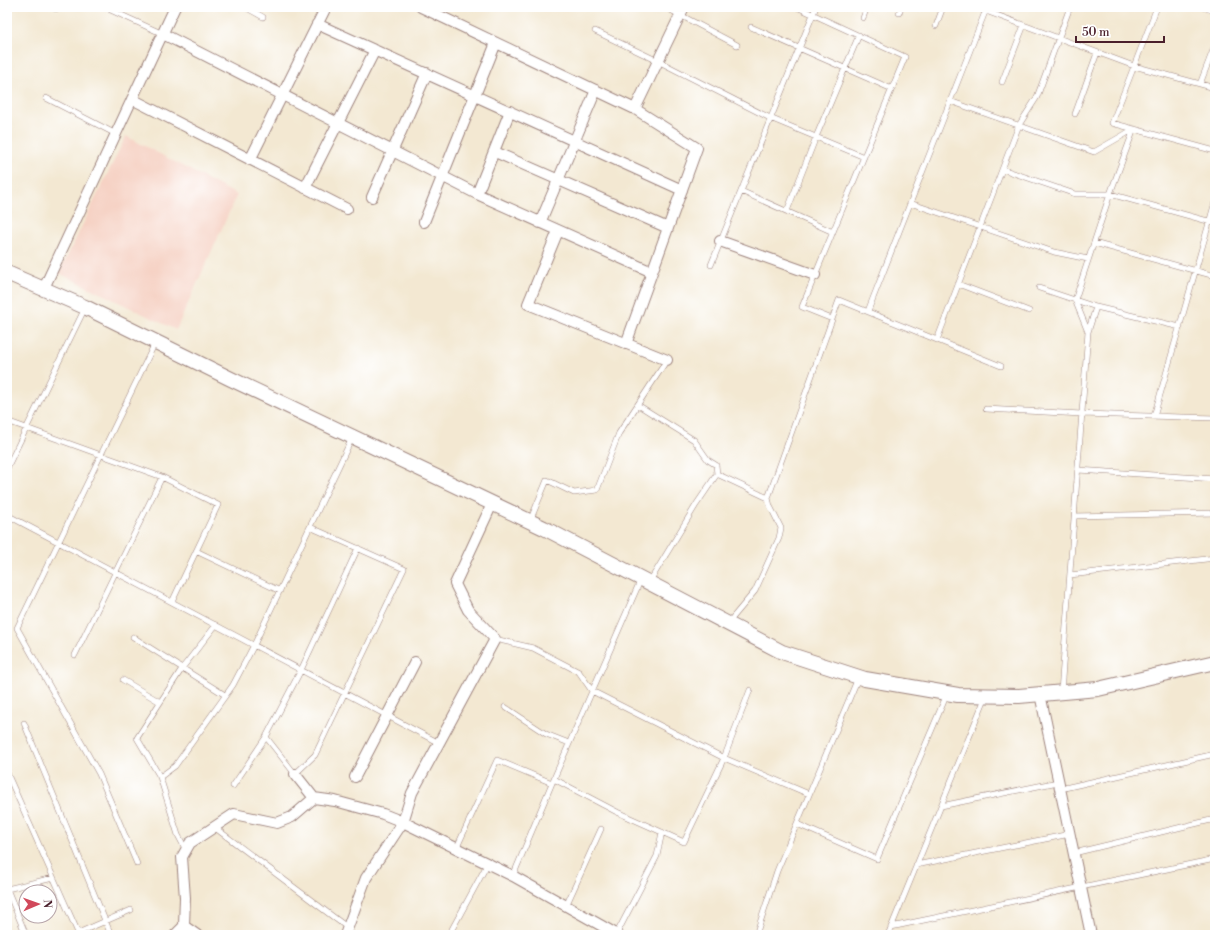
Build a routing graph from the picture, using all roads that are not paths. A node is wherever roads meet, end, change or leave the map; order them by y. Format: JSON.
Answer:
{"nodes":[{"id":1,"x":51,"y":7,"type":"edge"},
{"id":2,"x":57,"y":7,"type":"edge"},
{"id":3,"x":106,"y":7,"type":"edge"},
{"id":4,"x":175,"y":7,"type":"edge"},
{"id":5,"x":245,"y":7,"type":"edge"},
{"id":6,"x":326,"y":7,"type":"edge"},
{"id":7,"x":421,"y":7,"type":"edge"},
{"id":8,"x":665,"y":7,"type":"edge"},
{"id":9,"x":797,"y":7,"type":"edge"},
{"id":10,"x":816,"y":7,"type":"edge"},
{"id":11,"x":867,"y":7,"type":"edge"},
{"id":12,"x":901,"y":7,"type":"edge"},
{"id":13,"x":943,"y":7,"type":"edge"},
{"id":14,"x":975,"y":7,"type":"edge"},
{"id":15,"x":1070,"y":7,"type":"edge"},
{"id":16,"x":1157,"y":7,"type":"edge"},
{"id":17,"x":1202,"y":7,"type":"edge"},
{"id":18,"x":986,"y":9,"type":"edge"},
{"id":19,"x":682,"y":11,"type":"edge"},
{"id":20,"x":1215,"y":11,"type":"edge"},
{"id":21,"x":899,"y":13,"type":"dead end"},
{"id":22,"x":813,"y":14,"type":"junction"},
{"id":23,"x":263,"y":17,"type":"dead end"},
{"id":24,"x":863,"y":18,"type":"dead end"},
{"id":25,"x":317,"y":24,"type":"junction"},
{"id":26,"x":1024,"y":25,"type":"junction"},
{"id":27,"x":936,"y":26,"type":"dead end"},
{"id":28,"x":751,"y":27,"type":"dead end"},
{"id":29,"x":595,"y":30,"type":"dead end"},
{"id":30,"x":163,"y":34,"type":"junction"},
{"id":31,"x":859,"y":35,"type":"junction"},
{"id":32,"x":1059,"y":38,"type":"junction"},
{"id":33,"x":496,"y":43,"type":"junction"},
{"id":34,"x":737,"y":44,"type":"dead end"},
{"id":35,"x":1215,"y":45,"type":"edge"},
{"id":36,"x":799,"y":48,"type":"junction"},
{"id":37,"x":374,"y":50,"type":"junction"},
{"id":38,"x":1097,"y":53,"type":"junction"},
{"id":39,"x":658,"y":60,"type":"junction"},
{"id":40,"x":1134,"y":66,"type":"junction"},
{"id":41,"x":845,"y":68,"type":"junction"},
{"id":42,"x":427,"y":74,"type":"junction"},
{"id":43,"x":1002,"y":82,"type":"dead end"},
{"id":44,"x":1200,"y":84,"type":"junction"},
{"id":45,"x":1215,"y":88,"type":"edge"},
{"id":46,"x":892,"y":89,"type":"junction"},
{"id":47,"x":596,"y":90,"type":"junction"},
{"id":48,"x":282,"y":95,"type":"junction"},
{"id":49,"x":475,"y":95,"type":"junction"},
{"id":50,"x":46,"y":98,"type":"dead end"},
{"id":51,"x":132,"y":99,"type":"junction"},
{"id":52,"x":950,"y":101,"type":"junction"},
{"id":53,"x":635,"y":109,"type":"junction"},
{"id":54,"x":510,"y":111,"type":"junction"},
{"id":55,"x":1075,"y":114,"type":"dead end"},
{"id":56,"x":770,"y":118,"type":"junction"},
{"id":57,"x":338,"y":123,"type":"junction"},
{"id":58,"x":1019,"y":125,"type":"junction"},
{"id":59,"x":1134,"y":129,"type":"junction"},
{"id":60,"x":116,"y":134,"type":"junction"},
{"id":61,"x":816,"y":137,"type":"junction"},
{"id":62,"x":574,"y":141,"type":"junction"},
{"id":63,"x":392,"y":151,"type":"junction"},
{"id":64,"x":1215,"y":151,"type":"edge"},
{"id":65,"x":494,"y":152,"type":"junction"},
{"id":66,"x":864,"y":157,"type":"junction"},
{"id":67,"x":250,"y":160,"type":"junction"},
{"id":68,"x":1002,"y":169,"type":"junction"},
{"id":69,"x":442,"y":176,"type":"junction"},
{"id":70,"x":558,"y":179,"type":"junction"},
{"id":71,"x":305,"y":188,"type":"junction"},
{"id":72,"x":682,"y":190,"type":"junction"},
{"id":73,"x":741,"y":191,"type":"junction"},
{"id":74,"x":477,"y":194,"type":"junction"},
{"id":75,"x":1110,"y":194,"type":"junction"},
{"id":76,"x":372,"y":197,"type":"dead end"},
{"id":77,"x":1215,"y":202,"type":"edge"},
{"id":78,"x":910,"y":203,"type":"junction"},
{"id":79,"x":347,"y":209,"type":"dead end"},
{"id":80,"x":787,"y":211,"type":"junction"},
{"id":81,"x":1209,"y":221,"type":"junction"},
{"id":82,"x":424,"y":222,"type":"dead end"},
{"id":83,"x":540,"y":223,"type":"junction"},
{"id":84,"x":1215,"y":223,"type":"edge"},
{"id":85,"x":980,"y":227,"type":"junction"},
{"id":86,"x":668,"y":228,"type":"junction"},
{"id":87,"x":558,"y":231,"type":"junction"},
{"id":88,"x":833,"y":232,"type":"junction"},
{"id":89,"x":720,"y":241,"type":"junction"},
{"id":90,"x":1094,"y":242,"type":"junction"},
{"id":91,"x":1088,"y":259,"type":"junction"},
{"id":92,"x":710,"y":265,"type":"dead end"},
{"id":93,"x":1196,"y":271,"type":"junction"},
{"id":94,"x":652,"y":272,"type":"junction"},
{"id":95,"x":7,"y":273,"type":"edge"},
{"id":96,"x":816,"y":274,"type":"junction"},
{"id":97,"x":1215,"y":276,"type":"edge"},
{"id":98,"x":958,"y":284,"type":"junction"},
{"id":99,"x":44,"y":288,"type":"junction"},
{"id":100,"x":1039,"y":288,"type":"dead end"},
{"id":101,"x":1075,"y":300,"type":"junction"},
{"id":102,"x":85,"y":307,"type":"junction"},
{"id":103,"x":1096,"y":307,"type":"junction"},
{"id":104,"x":868,"y":311,"type":"junction"},
{"id":105,"x":1029,"y":311,"type":"dead end"},
{"id":106,"x":832,"y":318,"type":"junction"},
{"id":107,"x":1180,"y":327,"type":"junction"},
{"id":108,"x":1088,"y":332,"type":"junction"},
{"id":109,"x":937,"y":340,"type":"junction"},
{"id":110,"x":155,"y":342,"type":"junction"},
{"id":111,"x":626,"y":344,"type":"junction"},
{"id":112,"x":666,"y":360,"type":"joint"},
{"id":113,"x":1001,"y":366,"type":"dead end"},
{"id":114,"x":638,"y":405,"type":"junction"},
{"id":115,"x":986,"y":409,"type":"dead end"},
{"id":116,"x":1082,"y":414,"type":"junction"},
{"id":117,"x":1154,"y":416,"type":"junction"},
{"id":118,"x":1215,"y":418,"type":"edge"},
{"id":119,"x":7,"y":421,"type":"edge"},
{"id":120,"x":26,"y":428,"type":"junction"},
{"id":121,"x":352,"y":437,"type":"junction"},
{"id":122,"x":100,"y":455,"type":"junction"},
{"id":123,"x":7,"y":468,"type":"edge"},
{"id":124,"x":1078,"y":470,"type":"junction"},
{"id":125,"x":717,"y":474,"type":"junction"},
{"id":126,"x":162,"y":477,"type":"junction"},
{"id":127,"x":1215,"y":479,"type":"edge"},
{"id":128,"x":768,"y":498,"type":"junction"},
{"id":129,"x":492,"y":504,"type":"junction"},
{"id":130,"x":1215,"y":513,"type":"edge"},
{"id":131,"x":7,"y":514,"type":"edge"},
{"id":132,"x":1074,"y":516,"type":"junction"},
{"id":133,"x":530,"y":522,"type":"junction"},
{"id":134,"x":310,"y":527,"type":"junction"},
{"id":135,"x":58,"y":542,"type":"junction"},
{"id":136,"x":358,"y":548,"type":"junction"},
{"id":137,"x":196,"y":551,"type":"junction"},
{"id":138,"x":1215,"y":558,"type":"edge"},
{"id":139,"x":116,"y":572,"type":"junction"},
{"id":140,"x":1070,"y":575,"type":"junction"},
{"id":141,"x":645,"y":581,"type":"junction"},
{"id":142,"x":280,"y":591,"type":"junction"},
{"id":143,"x":172,"y":602,"type":"junction"},
{"id":144,"x":728,"y":624,"type":"junction"},
{"id":145,"x":216,"y":625,"type":"junction"},
{"id":146,"x":133,"y":636,"type":"dead end"},
{"id":147,"x":495,"y":638,"type":"junction"},
{"id":148,"x":254,"y":645,"type":"junction"},
{"id":149,"x":76,"y":655,"type":"dead end"},
{"id":150,"x":414,"y":662,"type":"dead end"},
{"id":151,"x":1215,"y":662,"type":"edge"},
{"id":152,"x":183,"y":667,"type":"junction"},
{"id":153,"x":301,"y":670,"type":"junction"},
{"id":154,"x":858,"y":677,"type":"junction"},
{"id":155,"x":123,"y":680,"type":"dead end"},
{"id":156,"x":750,"y":690,"type":"dead end"},
{"id":157,"x":592,"y":691,"type":"junction"},
{"id":158,"x":1061,"y":692,"type":"junction"},
{"id":159,"x":345,"y":693,"type":"junction"},
{"id":160,"x":947,"y":693,"type":"junction"},
{"id":161,"x":1040,"y":694,"type":"junction"},
{"id":162,"x":226,"y":695,"type":"junction"},
{"id":163,"x":986,"y":696,"type":"junction"},
{"id":164,"x":160,"y":702,"type":"junction"},
{"id":165,"x":505,"y":707,"type":"dead end"},
{"id":166,"x":387,"y":716,"type":"junction"},
{"id":167,"x":24,"y":723,"type":"dead end"},
{"id":168,"x":266,"y":737,"type":"junction"},
{"id":169,"x":439,"y":743,"type":"junction"},
{"id":170,"x":567,"y":748,"type":"junction"},
{"id":171,"x":1215,"y":754,"type":"edge"},
{"id":172,"x":724,"y":758,"type":"junction"},
{"id":173,"x":7,"y":773,"type":"edge"},
{"id":174,"x":295,"y":774,"type":"junction"},
{"id":175,"x":160,"y":777,"type":"junction"},
{"id":176,"x":355,"y":777,"type":"dead end"},
{"id":177,"x":553,"y":781,"type":"junction"},
{"id":178,"x":233,"y":786,"type":"dead end"},
{"id":179,"x":1059,"y":786,"type":"junction"},
{"id":180,"x":809,"y":794,"type":"junction"},
{"id":181,"x":314,"y":798,"type":"junction"},
{"id":182,"x":941,"y":806,"type":"junction"},
{"id":183,"x":1215,"y":819,"type":"edge"},
{"id":184,"x":403,"y":822,"type":"junction"},
{"id":185,"x":797,"y":824,"type":"junction"},
{"id":186,"x":214,"y":827,"type":"junction"},
{"id":187,"x":601,"y":829,"type":"dead end"},
{"id":188,"x":662,"y":832,"type":"junction"},
{"id":189,"x":1070,"y":834,"type":"junction"},
{"id":190,"x":456,"y":847,"type":"junction"},
{"id":191,"x":186,"y":850,"type":"junction"},
{"id":192,"x":1074,"y":853,"type":"junction"},
{"id":193,"x":1215,"y":859,"type":"edge"},
{"id":194,"x":488,"y":863,"type":"junction"},
{"id":195,"x":137,"y":864,"type":"dead end"},
{"id":196,"x":916,"y":865,"type":"junction"},
{"id":197,"x":513,"y":876,"type":"junction"},
{"id":198,"x":53,"y":878,"type":"junction"},
{"id":199,"x":1081,"y":888,"type":"junction"},
{"id":200,"x":7,"y":889,"type":"edge"},
{"id":201,"x":566,"y":906,"type":"junction"},
{"id":202,"x":131,"y":910,"type":"dead end"},
{"id":203,"x":106,"y":921,"type":"junction"},
{"id":204,"x":184,"y":926,"type":"junction"},
{"id":205,"x":891,"y":927,"type":"junction"},
{"id":206,"x":346,"y":931,"type":"edge"},
{"id":207,"x":78,"y":934,"type":"edge"},
{"id":208,"x":26,"y":935,"type":"edge"},
{"id":209,"x":111,"y":935,"type":"edge"},
{"id":210,"x":175,"y":935,"type":"edge"},
{"id":211,"x":197,"y":935,"type":"edge"},
{"id":212,"x":457,"y":935,"type":"edge"},
{"id":213,"x":617,"y":935,"type":"edge"},
{"id":214,"x":756,"y":935,"type":"edge"},
{"id":215,"x":888,"y":935,"type":"edge"},
{"id":216,"x":1091,"y":935,"type":"edge"}],
"edges":[{"from":1,"to":2,"type":"lane"},
{"from":3,"to":30,"type":"lane"},
{"from":4,"to":30,"type":"street"},
{"from":5,"to":23,"type":"lane"},
{"from":6,"to":25,"type":"street"},
{"from":7,"to":33,"type":"street"},
{"from":8,"to":19,"type":"lane"},
{"from":9,"to":22,"type":"lane"},
{"from":10,"to":22,"type":"lane"},
{"from":11,"to":24,"type":"lane"},
{"from":12,"to":21,"type":"lane"},
{"from":13,"to":27,"type":"lane"},
{"from":14,"to":18,"type":"lane"},
{"from":15,"to":32,"type":"lane"},
{"from":16,"to":40,"type":"lane"},
{"from":17,"to":20,"type":"lane"},
{"from":18,"to":26,"type":"lane"},
{"from":18,"to":52,"type":"lane"},
{"from":19,"to":34,"type":"lane"},
{"from":19,"to":39,"type":"street"},
{"from":22,"to":31,"type":"lane"},
{"from":22,"to":36,"type":"lane"},
{"from":25,"to":37,"type":"street"},
{"from":25,"to":48,"type":"street"},
{"from":26,"to":32,"type":"lane"},
{"from":26,"to":43,"type":"lane"},
{"from":28,"to":36,"type":"lane"},
{"from":29,"to":39,"type":"lane"},
{"from":30,"to":48,"type":"street"},
{"from":30,"to":51,"type":"street"},
{"from":31,"to":41,"type":"lane"},
{"from":31,"to":46,"type":"lane"},
{"from":32,"to":38,"type":"lane"},
{"from":32,"to":58,"type":"lane"},
{"from":33,"to":47,"type":"street"},
{"from":33,"to":49,"type":"street"},
{"from":35,"to":44,"type":"lane"},
{"from":36,"to":41,"type":"lane"},
{"from":36,"to":56,"type":"lane"},
{"from":37,"to":42,"type":"street"},
{"from":37,"to":57,"type":"street"},
{"from":38,"to":40,"type":"lane"},
{"from":38,"to":55,"type":"lane"},
{"from":39,"to":53,"type":"street"},
{"from":39,"to":56,"type":"lane"},
{"from":40,"to":44,"type":"lane"},
{"from":40,"to":59,"type":"lane"},
{"from":41,"to":46,"type":"lane"},
{"from":41,"to":61,"type":"lane"},
{"from":42,"to":49,"type":"street"},
{"from":42,"to":63,"type":"street"},
{"from":44,"to":45,"type":"lane"},
{"from":46,"to":66,"type":"lane"},
{"from":47,"to":53,"type":"street"},
{"from":47,"to":62,"type":"street"},
{"from":48,"to":57,"type":"street"},
{"from":48,"to":67,"type":"street"},
{"from":49,"to":54,"type":"street"},
{"from":49,"to":69,"type":"street"},
{"from":50,"to":60,"type":"lane"},
{"from":51,"to":60,"type":"street"},
{"from":51,"to":67,"type":"street"},
{"from":52,"to":58,"type":"lane"},
{"from":52,"to":78,"type":"lane"},
{"from":53,"to":72,"type":"street"},
{"from":54,"to":62,"type":"street"},
{"from":54,"to":65,"type":"street"},
{"from":56,"to":61,"type":"lane"},
{"from":56,"to":73,"type":"lane"},
{"from":57,"to":63,"type":"street"},
{"from":57,"to":71,"type":"street"},
{"from":58,"to":59,"type":"lane"},
{"from":58,"to":68,"type":"lane"},
{"from":59,"to":64,"type":"lane"},
{"from":59,"to":75,"type":"lane"},
{"from":60,"to":99,"type":"street"},
{"from":61,"to":66,"type":"lane"},
{"from":61,"to":80,"type":"lane"},
{"from":62,"to":70,"type":"street"},
{"from":62,"to":72,"type":"street"},
{"from":63,"to":69,"type":"street"},
{"from":63,"to":76,"type":"street"},
{"from":65,"to":70,"type":"street"},
{"from":65,"to":74,"type":"street"},
{"from":66,"to":88,"type":"lane"},
{"from":67,"to":71,"type":"street"},
{"from":68,"to":75,"type":"lane"},
{"from":68,"to":85,"type":"lane"},
{"from":69,"to":74,"type":"street"},
{"from":69,"to":82,"type":"street"},
{"from":70,"to":83,"type":"street"},
{"from":70,"to":86,"type":"street"},
{"from":71,"to":79,"type":"street"},
{"from":72,"to":86,"type":"street"},
{"from":73,"to":80,"type":"lane"},
{"from":73,"to":89,"type":"lane"},
{"from":74,"to":83,"type":"street"},
{"from":75,"to":81,"type":"lane"},
{"from":75,"to":90,"type":"lane"},
{"from":77,"to":81,"type":"lane"},
{"from":78,"to":85,"type":"lane"},
{"from":78,"to":104,"type":"lane"},
{"from":80,"to":88,"type":"lane"},
{"from":81,"to":84,"type":"lane"},
{"from":81,"to":93,"type":"lane"},
{"from":83,"to":87,"type":"street"},
{"from":85,"to":91,"type":"lane"},
{"from":85,"to":98,"type":"lane"},
{"from":86,"to":94,"type":"street"},
{"from":87,"to":94,"type":"street"},
{"from":87,"to":111,"type":"street"},
{"from":88,"to":96,"type":"lane"},
{"from":89,"to":92,"type":"lane"},
{"from":89,"to":96,"type":"street"},
{"from":90,"to":91,"type":"lane"},
{"from":90,"to":93,"type":"lane"},
{"from":91,"to":101,"type":"lane"},
{"from":93,"to":97,"type":"lane"},
{"from":93,"to":107,"type":"lane"},
{"from":94,"to":111,"type":"street"},
{"from":95,"to":99,"type":"street"},
{"from":96,"to":106,"type":"lane"},
{"from":98,"to":105,"type":"lane"},
{"from":98,"to":109,"type":"lane"},
{"from":99,"to":102,"type":"street"},
{"from":100,"to":101,"type":"lane"},
{"from":101,"to":103,"type":"lane"},
{"from":101,"to":108,"type":"lane"},
{"from":102,"to":110,"type":"street"},
{"from":102,"to":120,"type":"lane"},
{"from":103,"to":107,"type":"lane"},
{"from":103,"to":108,"type":"lane"},
{"from":104,"to":106,"type":"lane"},
{"from":104,"to":109,"type":"lane"},
{"from":106,"to":128,"type":"lane"},
{"from":107,"to":117,"type":"lane"},
{"from":108,"to":116,"type":"lane"},
{"from":109,"to":113,"type":"lane"},
{"from":110,"to":121,"type":"street"},
{"from":110,"to":122,"type":"lane"},
{"from":111,"to":112,"type":"street"},
{"from":112,"to":114,"type":"lane"},
{"from":114,"to":125,"type":"lane"},
{"from":114,"to":133,"type":"lane"},
{"from":115,"to":116,"type":"lane"},
{"from":116,"to":117,"type":"lane"},
{"from":116,"to":124,"type":"lane"},
{"from":117,"to":118,"type":"lane"},
{"from":119,"to":120,"type":"lane"},
{"from":120,"to":122,"type":"lane"},
{"from":120,"to":123,"type":"lane"},
{"from":121,"to":129,"type":"street"},
{"from":121,"to":134,"type":"lane"},
{"from":122,"to":126,"type":"lane"},
{"from":122,"to":135,"type":"lane"},
{"from":124,"to":127,"type":"lane"},
{"from":124,"to":132,"type":"lane"},
{"from":125,"to":128,"type":"lane"},
{"from":125,"to":141,"type":"lane"},
{"from":126,"to":137,"type":"lane"},
{"from":126,"to":139,"type":"lane"},
{"from":128,"to":144,"type":"lane"},
{"from":129,"to":133,"type":"street"},
{"from":129,"to":147,"type":"street"},
{"from":130,"to":132,"type":"lane"},
{"from":131,"to":135,"type":"lane"},
{"from":132,"to":140,"type":"lane"},
{"from":133,"to":141,"type":"street"},
{"from":134,"to":136,"type":"lane"},
{"from":134,"to":142,"type":"lane"},
{"from":135,"to":139,"type":"lane"},
{"from":135,"to":195,"type":"lane"},
{"from":136,"to":153,"type":"lane"},
{"from":136,"to":159,"type":"lane"},
{"from":137,"to":142,"type":"lane"},
{"from":137,"to":143,"type":"lane"},
{"from":138,"to":140,"type":"lane"},
{"from":139,"to":143,"type":"lane"},
{"from":139,"to":149,"type":"lane"},
{"from":140,"to":158,"type":"lane"},
{"from":141,"to":144,"type":"street"},
{"from":141,"to":157,"type":"lane"},
{"from":142,"to":148,"type":"lane"},
{"from":143,"to":145,"type":"lane"},
{"from":144,"to":154,"type":"street"},
{"from":145,"to":148,"type":"lane"},
{"from":145,"to":152,"type":"lane"},
{"from":146,"to":152,"type":"lane"},
{"from":147,"to":157,"type":"lane"},
{"from":147,"to":169,"type":"street"},
{"from":148,"to":153,"type":"lane"},
{"from":148,"to":162,"type":"lane"},
{"from":150,"to":166,"type":"street"},
{"from":151,"to":158,"type":"street"},
{"from":152,"to":162,"type":"lane"},
{"from":152,"to":164,"type":"lane"},
{"from":153,"to":159,"type":"lane"},
{"from":153,"to":168,"type":"lane"},
{"from":154,"to":160,"type":"street"},
{"from":154,"to":180,"type":"lane"},
{"from":155,"to":164,"type":"lane"},
{"from":156,"to":172,"type":"lane"},
{"from":157,"to":170,"type":"lane"},
{"from":157,"to":172,"type":"lane"},
{"from":158,"to":161,"type":"street"},
{"from":159,"to":166,"type":"lane"},
{"from":159,"to":174,"type":"lane"},
{"from":160,"to":163,"type":"street"},
{"from":160,"to":185,"type":"lane"},
{"from":161,"to":163,"type":"street"},
{"from":161,"to":179,"type":"street"},
{"from":162,"to":175,"type":"lane"},
{"from":163,"to":182,"type":"lane"},
{"from":164,"to":175,"type":"lane"},
{"from":165,"to":170,"type":"lane"},
{"from":166,"to":169,"type":"lane"},
{"from":166,"to":176,"type":"street"},
{"from":167,"to":203,"type":"lane"},
{"from":168,"to":174,"type":"lane"},
{"from":168,"to":178,"type":"lane"},
{"from":169,"to":184,"type":"street"},
{"from":170,"to":177,"type":"lane"},
{"from":171,"to":179,"type":"lane"},
{"from":172,"to":180,"type":"lane"},
{"from":172,"to":188,"type":"lane"},
{"from":173,"to":198,"type":"lane"},
{"from":174,"to":181,"type":"street"},
{"from":175,"to":191,"type":"lane"},
{"from":177,"to":188,"type":"lane"},
{"from":177,"to":190,"type":"lane"},
{"from":177,"to":197,"type":"lane"},
{"from":179,"to":182,"type":"lane"},
{"from":179,"to":189,"type":"street"},
{"from":180,"to":185,"type":"lane"},
{"from":181,"to":184,"type":"street"},
{"from":181,"to":186,"type":"street"},
{"from":182,"to":196,"type":"lane"},
{"from":183,"to":192,"type":"lane"},
{"from":184,"to":190,"type":"street"},
{"from":184,"to":206,"type":"street"},
{"from":185,"to":214,"type":"lane"},
{"from":186,"to":191,"type":"street"},
{"from":186,"to":206,"type":"lane"},
{"from":187,"to":201,"type":"lane"},
{"from":188,"to":213,"type":"lane"},
{"from":189,"to":192,"type":"street"},
{"from":189,"to":196,"type":"lane"},
{"from":190,"to":194,"type":"street"},
{"from":191,"to":204,"type":"street"},
{"from":192,"to":199,"type":"street"},
{"from":193,"to":199,"type":"lane"},
{"from":194,"to":197,"type":"street"},
{"from":194,"to":212,"type":"lane"},
{"from":196,"to":205,"type":"lane"},
{"from":197,"to":201,"type":"street"},
{"from":198,"to":200,"type":"lane"},
{"from":198,"to":207,"type":"lane"},
{"from":199,"to":205,"type":"lane"},
{"from":199,"to":216,"type":"street"},
{"from":200,"to":208,"type":"lane"},
{"from":201,"to":213,"type":"street"},
{"from":202,"to":203,"type":"lane"},
{"from":203,"to":207,"type":"lane"},
{"from":203,"to":209,"type":"lane"},
{"from":204,"to":210,"type":"street"},
{"from":204,"to":211,"type":"street"},
{"from":205,"to":215,"type":"lane"}]}
